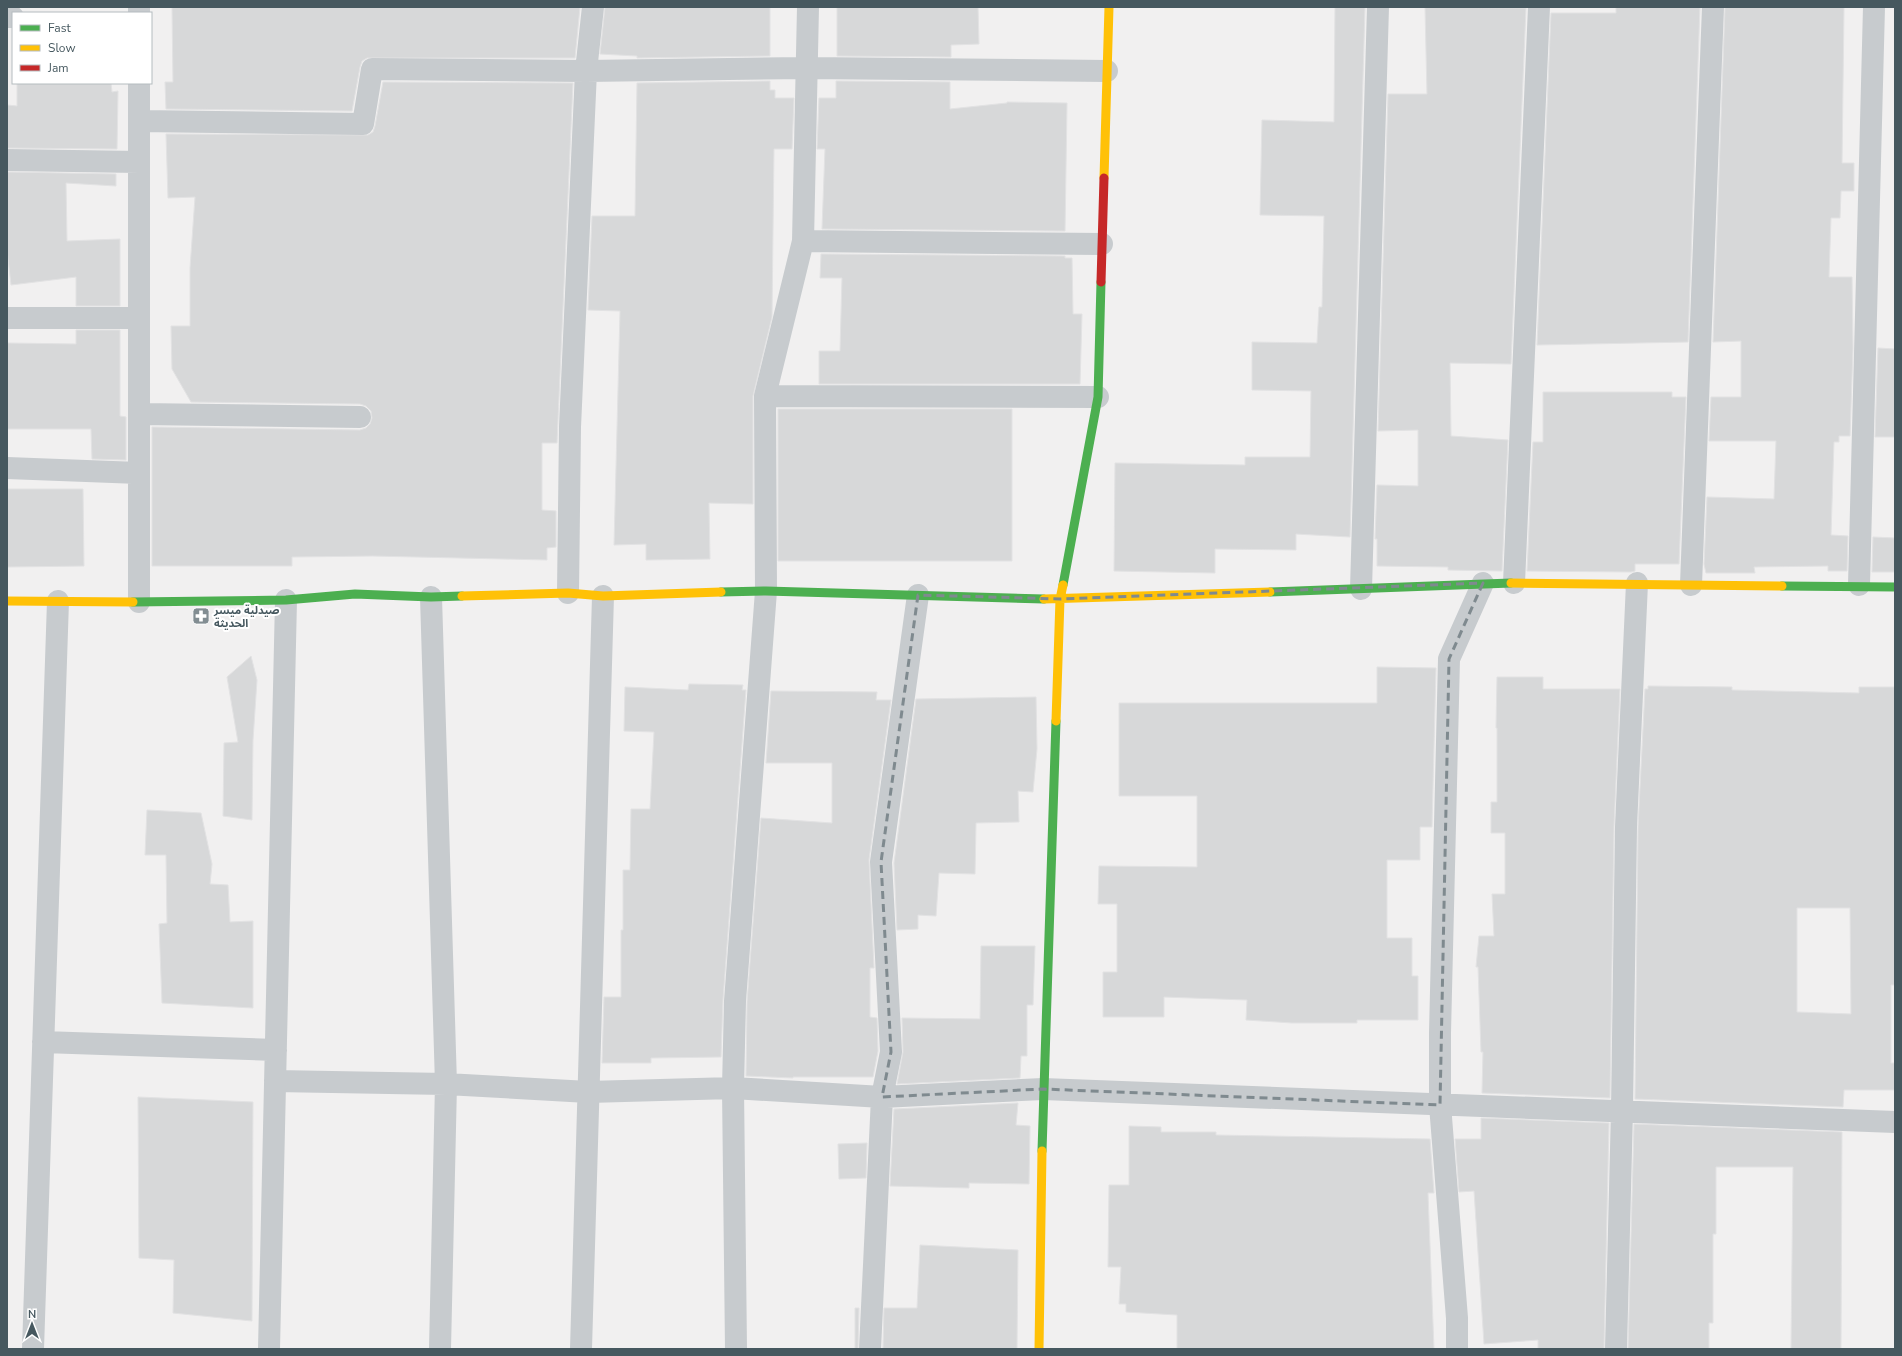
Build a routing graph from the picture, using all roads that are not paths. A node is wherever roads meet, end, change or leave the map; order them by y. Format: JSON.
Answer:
{"nodes":[{"id":1,"x":593,"y":7,"type":"edge"},
{"id":2,"x":808,"y":7,"type":"edge"},
{"id":3,"x":1109,"y":7,"type":"edge"},
{"id":4,"x":1378,"y":7,"type":"edge"},
{"id":5,"x":1539,"y":7,"type":"edge"},
{"id":6,"x":1714,"y":7,"type":"edge"},
{"id":7,"x":1874,"y":7,"type":"edge"},
{"id":8,"x":806,"y":68,"type":"junction"},
{"id":9,"x":586,"y":70,"type":"junction"},
{"id":10,"x":1107,"y":70,"type":"junction"},
{"id":11,"x":139,"y":84,"type":"edge"},
{"id":12,"x":139,"y":121,"type":"junction"},
{"id":13,"x":7,"y":160,"type":"edge"},
{"id":14,"x":139,"y":162,"type":"junction"},
{"id":15,"x":803,"y":241,"type":"junction"},
{"id":16,"x":1102,"y":244,"type":"junction"},
{"id":17,"x":7,"y":318,"type":"edge"},
{"id":18,"x":139,"y":318,"type":"junction"},
{"id":19,"x":765,"y":396,"type":"junction"},
{"id":20,"x":1098,"y":397,"type":"junction"},
{"id":21,"x":139,"y":414,"type":"junction"},
{"id":22,"x":360,"y":417,"type":"dead end"},
{"id":23,"x":7,"y":468,"type":"edge"},
{"id":24,"x":139,"y":473,"type":"junction"},
{"id":25,"x":1483,"y":582,"type":"junction"},
{"id":26,"x":1514,"y":583,"type":"junction"},
{"id":27,"x":1637,"y":583,"type":"junction"},
{"id":28,"x":1691,"y":585,"type":"junction"},
{"id":29,"x":1859,"y":585,"type":"junction"},
{"id":30,"x":1895,"y":587,"type":"edge"},
{"id":31,"x":1361,"y":589,"type":"junction"},
{"id":32,"x":766,"y":591,"type":"junction"},
{"id":33,"x":568,"y":593,"type":"junction"},
{"id":34,"x":918,"y":595,"type":"junction"},
{"id":35,"x":603,"y":596,"type":"junction"},
{"id":36,"x":432,"y":598,"type":"junction"},
{"id":37,"x":1060,"y":599,"type":"junction"},
{"id":38,"x":286,"y":600,"type":"junction"},
{"id":39,"x":7,"y":601,"type":"edge"},
{"id":40,"x":58,"y":601,"type":"junction"},
{"id":41,"x":139,"y":602,"type":"junction"},
{"id":42,"x":43,"y":1042,"type":"junction"},
{"id":43,"x":276,"y":1050,"type":"junction"},
{"id":44,"x":275,"y":1081,"type":"junction"},
{"id":45,"x":446,"y":1084,"type":"junction"},
{"id":46,"x":733,"y":1088,"type":"junction"},
{"id":47,"x":1043,"y":1089,"type":"junction"},
{"id":48,"x":588,"y":1092,"type":"junction"},
{"id":49,"x":882,"y":1097,"type":"junction"},
{"id":50,"x":1440,"y":1105,"type":"junction"},
{"id":51,"x":1622,"y":1110,"type":"junction"},
{"id":52,"x":1895,"y":1122,"type":"edge"},
{"id":53,"x":33,"y":1349,"type":"edge"},
{"id":54,"x":269,"y":1349,"type":"edge"},
{"id":55,"x":440,"y":1349,"type":"edge"},
{"id":56,"x":581,"y":1349,"type":"edge"},
{"id":57,"x":736,"y":1349,"type":"edge"},
{"id":58,"x":870,"y":1349,"type":"edge"},
{"id":59,"x":1039,"y":1349,"type":"edge"},
{"id":60,"x":1457,"y":1349,"type":"edge"},
{"id":61,"x":1616,"y":1349,"type":"edge"}],
"edges":[{"from":1,"to":9,"type":"street"},
{"from":2,"to":8,"type":"street"},
{"from":3,"to":10,"type":"street"},
{"from":4,"to":31,"type":"street"},
{"from":5,"to":26,"type":"street"},
{"from":6,"to":28,"type":"street"},
{"from":7,"to":29,"type":"street"},
{"from":8,"to":9,"type":"street"},
{"from":8,"to":10,"type":"street"},
{"from":8,"to":15,"type":"street"},
{"from":9,"to":12,"type":"street"},
{"from":9,"to":33,"type":"street"},
{"from":10,"to":16,"type":"street"},
{"from":11,"to":12,"type":"street"},
{"from":12,"to":14,"type":"street"},
{"from":13,"to":14,"type":"street"},
{"from":14,"to":18,"type":"street"},
{"from":15,"to":16,"type":"street"},
{"from":15,"to":19,"type":"street"},
{"from":16,"to":20,"type":"street"},
{"from":17,"to":18,"type":"street"},
{"from":18,"to":21,"type":"street"},
{"from":19,"to":20,"type":"street"},
{"from":19,"to":32,"type":"street"},
{"from":20,"to":37,"type":"street"},
{"from":21,"to":22,"type":"street"},
{"from":21,"to":24,"type":"street"},
{"from":23,"to":24,"type":"street"},
{"from":24,"to":41,"type":"street"},
{"from":25,"to":26,"type":"street"},
{"from":25,"to":31,"type":"street"},
{"from":25,"to":50,"type":"street"},
{"from":26,"to":27,"type":"street"},
{"from":27,"to":28,"type":"street"},
{"from":27,"to":51,"type":"street"},
{"from":28,"to":29,"type":"street"},
{"from":29,"to":30,"type":"street"},
{"from":31,"to":37,"type":"street"},
{"from":32,"to":34,"type":"street"},
{"from":32,"to":35,"type":"street"},
{"from":32,"to":46,"type":"street"},
{"from":33,"to":35,"type":"street"},
{"from":33,"to":36,"type":"street"},
{"from":34,"to":37,"type":"street"},
{"from":34,"to":49,"type":"street"},
{"from":35,"to":48,"type":"street"},
{"from":36,"to":38,"type":"street"},
{"from":36,"to":45,"type":"street"},
{"from":37,"to":47,"type":"street"},
{"from":38,"to":41,"type":"street"},
{"from":38,"to":43,"type":"street"},
{"from":39,"to":40,"type":"street"},
{"from":40,"to":41,"type":"street"},
{"from":40,"to":42,"type":"street"},
{"from":42,"to":43,"type":"street"},
{"from":42,"to":53,"type":"street"},
{"from":43,"to":44,"type":"street"},
{"from":44,"to":45,"type":"street"},
{"from":44,"to":54,"type":"street"},
{"from":45,"to":48,"type":"street"},
{"from":45,"to":55,"type":"street"},
{"from":46,"to":48,"type":"street"},
{"from":46,"to":49,"type":"street"},
{"from":46,"to":57,"type":"street"},
{"from":47,"to":49,"type":"street"},
{"from":47,"to":50,"type":"street"},
{"from":47,"to":59,"type":"street"},
{"from":48,"to":56,"type":"street"},
{"from":49,"to":58,"type":"street"},
{"from":50,"to":51,"type":"street"},
{"from":50,"to":60,"type":"street"},
{"from":51,"to":52,"type":"street"},
{"from":51,"to":61,"type":"street"}]}
